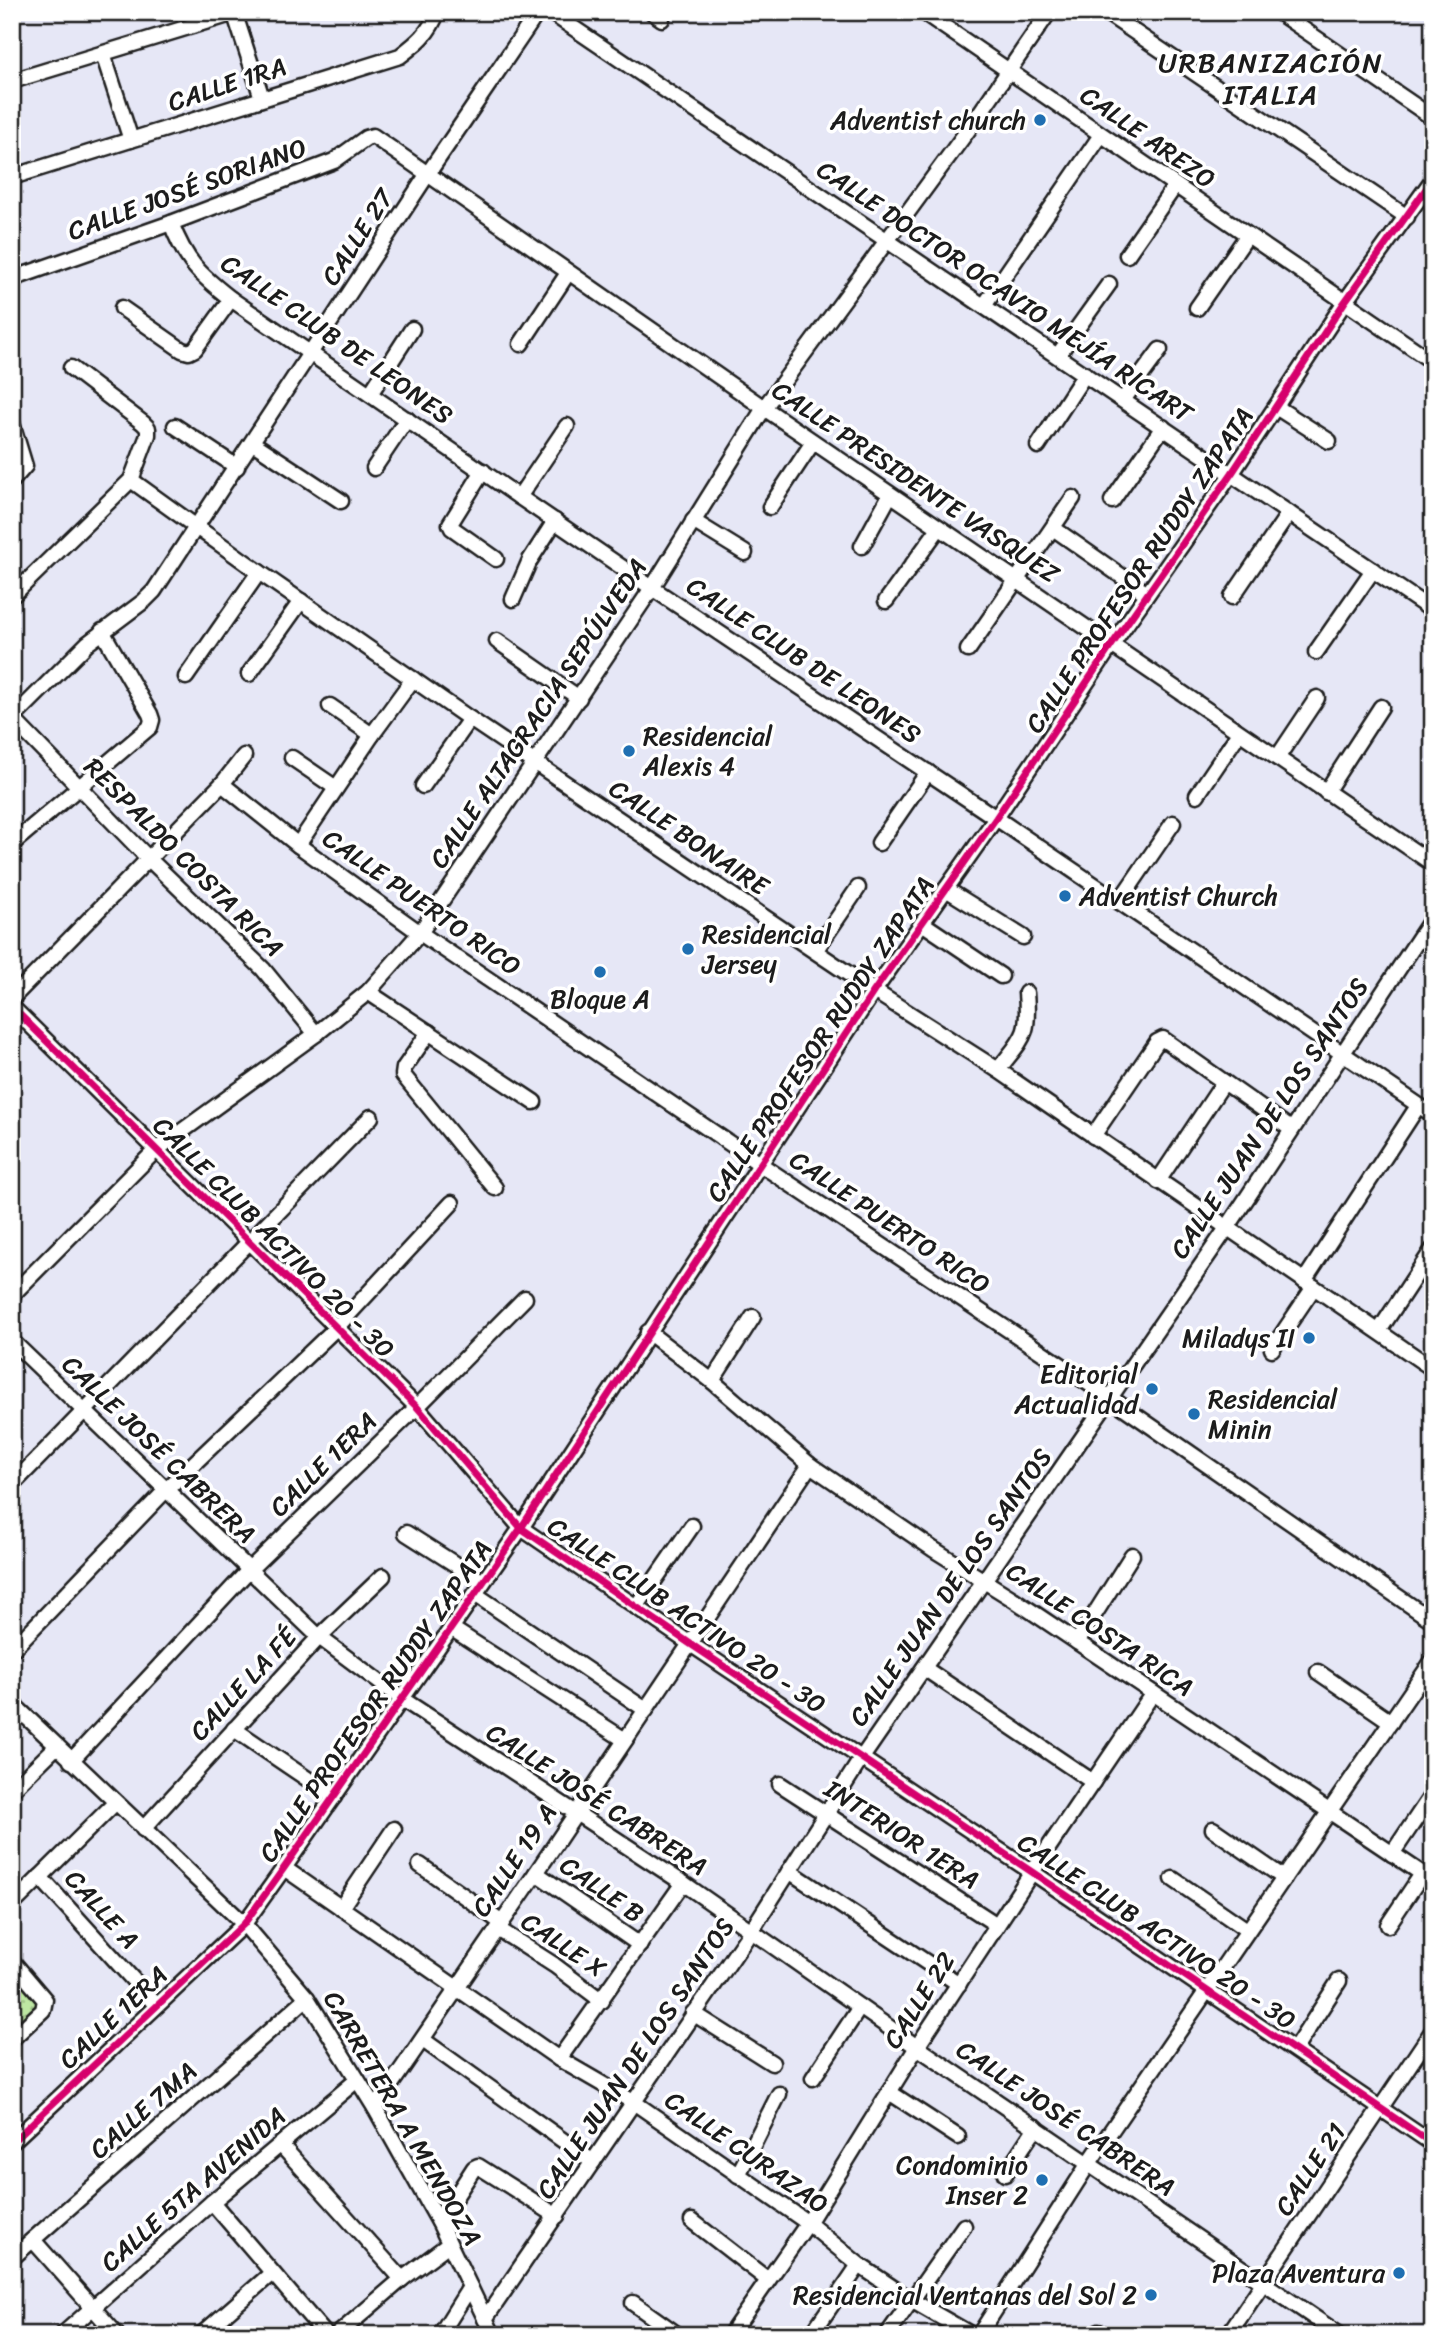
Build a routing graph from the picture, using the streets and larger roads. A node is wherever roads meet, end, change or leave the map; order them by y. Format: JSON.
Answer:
{"nodes":[{"id":1,"x":437,"y":12,"type":"edge"},
{"id":2,"x":538,"y":12,"type":"edge"},
{"id":3,"x":550,"y":12,"type":"edge"},
{"id":4,"x":923,"y":12,"type":"edge"},
{"id":5,"x":1049,"y":12,"type":"edge"},
{"id":6,"x":1105,"y":12,"type":"edge"},
{"id":7,"x":1278,"y":12,"type":"edge"},
{"id":8,"x":235,"y":13,"type":"edge"},
{"id":9,"x":103,"y":54,"type":"junction"},
{"id":10,"x":1009,"y":72,"type":"junction"},
{"id":11,"x":12,"y":81,"type":"edge"},
{"id":12,"x":262,"y":98,"type":"junction"},
{"id":13,"x":1433,"y":118,"type":"edge"},
{"id":14,"x":1101,"y":135,"type":"junction"},
{"id":15,"x":373,"y":136,"type":"joint"},
{"id":16,"x":131,"y":140,"type":"junction"},
{"id":17,"x":427,"y":175,"type":"junction"},
{"id":18,"x":12,"y":177,"type":"edge"},
{"id":19,"x":1433,"y":179,"type":"edge"},
{"id":20,"x":1175,"y":186,"type":"junction"},
{"id":21,"x":1407,"y":218,"type":"junction"},
{"id":22,"x":171,"y":223,"type":"junction"},
{"id":23,"x":1248,"y":236,"type":"junction"},
{"id":24,"x":885,"y":242,"type":"junction"},
{"id":25,"x":1128,"y":255,"type":"dead end"},
{"id":26,"x":568,"y":273,"type":"junction"},
{"id":27,"x":12,"y":279,"type":"edge"},
{"id":28,"x":1109,"y":284,"type":"dead end"},
{"id":29,"x":231,"y":299,"type":"junction"},
{"id":30,"x":1344,"y":303,"type":"junction"},
{"id":31,"x":984,"y":306,"type":"junction"},
{"id":32,"x":122,"y":308,"type":"dead end"},
{"id":33,"x":1197,"y":308,"type":"dead end"},
{"id":34,"x":412,"y":329,"type":"dead end"},
{"id":35,"x":521,"y":344,"type":"dead end"},
{"id":36,"x":1160,"y":350,"type":"dead end"},
{"id":37,"x":312,"y":353,"type":"junction"},
{"id":38,"x":1058,"y":355,"type":"junction"},
{"id":39,"x":1433,"y":362,"type":"edge"},
{"id":40,"x":71,"y":368,"type":"dead end"},
{"id":41,"x":1086,"y":374,"type":"junction"},
{"id":42,"x":370,"y":394,"type":"junction"},
{"id":43,"x":1123,"y":400,"type":"junction"},
{"id":44,"x":1276,"y":407,"type":"junction"},
{"id":45,"x":764,"y":408,"type":"junction"},
{"id":46,"x":407,"y":419,"type":"junction"},
{"id":47,"x":12,"y":423,"type":"edge"},
{"id":48,"x":175,"y":426,"type":"dead end"},
{"id":49,"x":567,"y":426,"type":"dead end"},
{"id":50,"x":1163,"y":427,"type":"junction"},
{"id":51,"x":1329,"y":441,"type":"dead end"},
{"id":52,"x":813,"y":442,"type":"junction"},
{"id":53,"x":253,"y":443,"type":"junction"},
{"id":54,"x":1038,"y":446,"type":"dead end"},
{"id":55,"x":237,"y":467,"type":"junction"},
{"id":56,"x":374,"y":468,"type":"dead end"},
{"id":57,"x":483,"y":471,"type":"junction"},
{"id":58,"x":1231,"y":473,"type":"junction"},
{"id":59,"x":131,"y":480,"type":"junction"},
{"id":60,"x":12,"y":481,"type":"edge"},
{"id":61,"x":891,"y":495,"type":"junction"},
{"id":62,"x":519,"y":496,"type":"junction"},
{"id":63,"x":1073,"y":499,"type":"dead end"},
{"id":64,"x":341,"y":501,"type":"dead end"},
{"id":65,"x":1112,"y":501,"type":"dead end"},
{"id":66,"x":771,"y":506,"type":"dead end"},
{"id":67,"x":1289,"y":513,"type":"junction"},
{"id":68,"x":555,"y":521,"type":"junction"},
{"id":69,"x":694,"y":521,"type":"junction"},
{"id":70,"x":196,"y":526,"type":"junction"},
{"id":71,"x":1053,"y":527,"type":"junction"},
{"id":72,"x":939,"y":528,"type":"junction"},
{"id":73,"x":862,"y":546,"type":"dead end"},
{"id":74,"x":745,"y":553,"type":"dead end"},
{"id":75,"x":496,"y":559,"type":"dead end"},
{"id":76,"x":1373,"y":570,"type":"junction"},
{"id":77,"x":259,"y":572,"type":"junction"},
{"id":78,"x":1016,"y":581,"type":"junction"},
{"id":79,"x":652,"y":588,"type":"junction"},
{"id":80,"x":1147,"y":594,"type":"junction"},
{"id":81,"x":12,"y":596,"type":"edge"},
{"id":82,"x":1233,"y":597,"type":"dead end"},
{"id":83,"x":513,"y":599,"type":"dead end"},
{"id":84,"x":301,"y":601,"type":"junction"},
{"id":85,"x":886,"y":601,"type":"dead end"},
{"id":86,"x":1433,"y":611,"type":"edge"},
{"id":87,"x":102,"y":631,"type":"junction"},
{"id":88,"x":497,"y":641,"type":"dead end"},
{"id":89,"x":1111,"y":646,"type":"junction"},
{"id":90,"x":968,"y":650,"type":"dead end"},
{"id":91,"x":1316,"y":652,"type":"dead end"},
{"id":92,"x":249,"y":674,"type":"dead end"},
{"id":93,"x":186,"y":677,"type":"dead end"},
{"id":94,"x":413,"y":679,"type":"junction"},
{"id":95,"x":579,"y":698,"type":"junction"},
{"id":96,"x":1317,"y":698,"type":"dead end"},
{"id":97,"x":330,"y":706,"type":"dead end"},
{"id":98,"x":1381,"y":707,"type":"dead end"},
{"id":99,"x":12,"y":719,"type":"edge"},
{"id":100,"x":470,"y":719,"type":"junction"},
{"id":101,"x":1240,"y":733,"type":"junction"},
{"id":102,"x":372,"y":735,"type":"junction"},
{"id":103,"x":244,"y":756,"type":"dead end"},
{"id":104,"x":292,"y":758,"type":"dead end"},
{"id":105,"x":1277,"y":758,"type":"junction"},
{"id":106,"x":536,"y":763,"type":"junction"},
{"id":107,"x":929,"y":772,"type":"junction"},
{"id":108,"x":222,"y":784,"type":"junction"},
{"id":109,"x":423,"y":786,"type":"dead end"},
{"id":110,"x":78,"y":787,"type":"junction"},
{"id":111,"x":336,"y":788,"type":"junction"},
{"id":112,"x":1326,"y":792,"type":"junction"},
{"id":113,"x":1197,"y":795,"type":"dead end"},
{"id":114,"x":996,"y":818,"type":"junction"},
{"id":115,"x":1172,"y":823,"type":"dead end"},
{"id":116,"x":879,"y":843,"type":"dead end"},
{"id":117,"x":12,"y":844,"type":"edge"},
{"id":118,"x":298,"y":845,"type":"junction"},
{"id":119,"x":149,"y":859,"type":"junction"},
{"id":120,"x":1433,"y":864,"type":"edge"},
{"id":121,"x":858,"y":888,"type":"dead end"},
{"id":122,"x":946,"y":889,"type":"junction"},
{"id":123,"x":1119,"y":902,"type":"junction"},
{"id":124,"x":1433,"y":917,"type":"edge"},
{"id":125,"x":922,"y":923,"type":"junction"},
{"id":126,"x":420,"y":933,"type":"junction"},
{"id":127,"x":1023,"y":937,"type":"dead end"},
{"id":128,"x":815,"y":951,"type":"junction"},
{"id":129,"x":1001,"y":976,"type":"dead end"},
{"id":130,"x":874,"y":991,"type":"junction"},
{"id":131,"x":368,"y":992,"type":"junction"},
{"id":132,"x":1026,"y":993,"type":"dead end"},
{"id":133,"x":12,"y":998,"type":"edge"},
{"id":134,"x":12,"y":1007,"type":"edge"},
{"id":135,"x":429,"y":1032,"type":"junction"},
{"id":136,"x":316,"y":1034,"type":"junction"},
{"id":137,"x":1342,"y":1055,"type":"junction"},
{"id":138,"x":998,"y":1070,"type":"junction"},
{"id":139,"x":1224,"y":1082,"type":"junction"},
{"id":140,"x":534,"y":1102,"type":"dead end"},
{"id":141,"x":1418,"y":1105,"type":"junction"},
{"id":142,"x":1433,"y":1115,"type":"edge"},
{"id":143,"x":371,"y":1117,"type":"dead end"},
{"id":144,"x":1291,"y":1129,"type":"junction"},
{"id":145,"x":1093,"y":1136,"type":"junction"},
{"id":146,"x":156,"y":1150,"type":"junction"},
{"id":147,"x":760,"y":1164,"type":"junction"},
{"id":148,"x":1158,"y":1181,"type":"junction"},
{"id":149,"x":495,"y":1188,"type":"dead end"},
{"id":150,"x":452,"y":1203,"type":"dead end"},
{"id":151,"x":1227,"y":1228,"type":"junction"},
{"id":152,"x":249,"y":1243,"type":"junction"},
{"id":153,"x":1433,"y":1250,"type":"edge"},
{"id":154,"x":1309,"y":1284,"type":"junction"},
{"id":155,"x":12,"y":1295,"type":"edge"},
{"id":156,"x":525,"y":1298,"type":"dead end"},
{"id":157,"x":753,"y":1317,"type":"dead end"},
{"id":158,"x":336,"y":1328,"type":"junction"},
{"id":159,"x":1379,"y":1331,"type":"junction"},
{"id":160,"x":648,"y":1332,"type":"junction"},
{"id":161,"x":12,"y":1341,"type":"edge"},
{"id":162,"x":1272,"y":1349,"type":"dead end"},
{"id":163,"x":1433,"y":1369,"type":"edge"},
{"id":164,"x":712,"y":1381,"type":"junction"},
{"id":165,"x":1109,"y":1397,"type":"junction"},
{"id":166,"x":416,"y":1407,"type":"junction"},
{"id":167,"x":85,"y":1410,"type":"junction"},
{"id":168,"x":810,"y":1465,"type":"junction"},
{"id":169,"x":12,"y":1485,"type":"edge"},
{"id":170,"x":166,"y":1490,"type":"junction"},
{"id":171,"x":692,"y":1525,"type":"dead end"},
{"id":172,"x":521,"y":1528,"type":"junction"},
{"id":173,"x":406,"y":1534,"type":"dead end"},
{"id":174,"x":1132,"y":1555,"type":"dead end"},
{"id":175,"x":249,"y":1570,"type":"junction"},
{"id":176,"x":383,"y":1576,"type":"dead end"},
{"id":177,"x":983,"y":1581,"type":"junction"},
{"id":178,"x":479,"y":1588,"type":"junction"},
{"id":179,"x":636,"y":1607,"type":"junction"},
{"id":180,"x":1433,"y":1621,"type":"edge"},
{"id":181,"x":451,"y":1628,"type":"junction"},
{"id":182,"x":319,"y":1637,"type":"junction"},
{"id":183,"x":1077,"y":1642,"type":"junction"},
{"id":184,"x":689,"y":1643,"type":"junction"},
{"id":185,"x":12,"y":1650,"type":"edge"},
{"id":186,"x":1433,"y":1660,"type":"edge"},
{"id":187,"x":924,"y":1668,"type":"junction"},
{"id":188,"x":1318,"y":1671,"type":"dead end"},
{"id":189,"x":1153,"y":1693,"type":"junction"},
{"id":190,"x":402,"y":1699,"type":"junction"},
{"id":191,"x":12,"y":1703,"type":"edge"},
{"id":192,"x":646,"y":1710,"type":"junction"},
{"id":193,"x":1391,"y":1722,"type":"junction"},
{"id":194,"x":234,"y":1729,"type":"junction"},
{"id":195,"x":625,"y":1740,"type":"junction"},
{"id":196,"x":57,"y":1746,"type":"junction"},
{"id":197,"x":862,"y":1759,"type":"junction"},
{"id":198,"x":71,"y":1761,"type":"junction"},
{"id":199,"x":1093,"y":1782,"type":"junction"},
{"id":200,"x":780,"y":1784,"type":"dead end"},
{"id":201,"x":12,"y":1790,"type":"edge"},
{"id":202,"x":1433,"y":1793,"type":"edge"},
{"id":203,"x":334,"y":1797,"type":"junction"},
{"id":204,"x":115,"y":1803,"type":"junction"},
{"id":205,"x":1330,"y":1812,"type":"junction"},
{"id":206,"x":574,"y":1813,"type":"junction"},
{"id":207,"x":827,"y":1813,"type":"junction"},
{"id":208,"x":143,"y":1829,"type":"junction"},
{"id":209,"x":394,"y":1829,"type":"dead end"},
{"id":210,"x":1213,"y":1829,"type":"dead end"},
{"id":211,"x":1392,"y":1854,"type":"junction"},
{"id":212,"x":420,"y":1865,"type":"dead end"},
{"id":213,"x":284,"y":1868,"type":"junction"},
{"id":214,"x":789,"y":1871,"type":"junction"},
{"id":215,"x":1032,"y":1872,"type":"junction"},
{"id":216,"x":536,"y":1873,"type":"junction"},
{"id":217,"x":40,"y":1877,"type":"junction"},
{"id":218,"x":1427,"y":1877,"type":"edge"},
{"id":219,"x":1283,"y":1878,"type":"junction"},
{"id":220,"x":1173,"y":1879,"type":"dead end"},
{"id":221,"x":683,"y":1883,"type":"junction"},
{"id":222,"x":12,"y":1905,"type":"edge"},
{"id":223,"x":341,"y":1908,"type":"junction"},
{"id":224,"x":244,"y":1924,"type":"junction"},
{"id":225,"x":997,"y":1925,"type":"junction"},
{"id":226,"x":1388,"y":1925,"type":"dead end"},
{"id":227,"x":500,"y":1926,"type":"junction"},
{"id":228,"x":1247,"y":1930,"type":"junction"},
{"id":229,"x":751,"y":1931,"type":"junction"},
{"id":230,"x":640,"y":1945,"type":"junction"},
{"id":231,"x":12,"y":1961,"type":"edge"},
{"id":232,"x":1339,"y":1981,"type":"dead end"},
{"id":233,"x":959,"y":1984,"type":"junction"},
{"id":234,"x":457,"y":1987,"type":"junction"},
{"id":235,"x":1207,"y":1992,"type":"junction"},
{"id":236,"x":307,"y":1998,"type":"junction"},
{"id":237,"x":603,"y":2001,"type":"junction"},
{"id":238,"x":156,"y":2005,"type":"junction"},
{"id":239,"x":860,"y":2007,"type":"junction"},
{"id":240,"x":693,"y":2013,"type":"junction"},
{"id":241,"x":1433,"y":2030,"type":"edge"},
{"id":242,"x":12,"y":2039,"type":"edge"},
{"id":243,"x":423,"y":2040,"type":"junction"},
{"id":244,"x":917,"y":2047,"type":"junction"},
{"id":245,"x":1295,"y":2049,"type":"junction"},
{"id":246,"x":559,"y":2059,"type":"junction"},
{"id":247,"x":772,"y":2063,"type":"dead end"},
{"id":248,"x":813,"y":2078,"type":"dead end"},
{"id":249,"x":357,"y":2080,"type":"junction"},
{"id":250,"x":889,"y":2092,"type":"junction"},
{"id":251,"x":779,"y":2094,"type":"dead end"},
{"id":252,"x":635,"y":2103,"type":"junction"},
{"id":253,"x":375,"y":2108,"type":"junction"},
{"id":254,"x":1381,"y":2108,"type":"junction"},
{"id":255,"x":1035,"y":2127,"type":"junction"},
{"id":256,"x":958,"y":2137,"type":"dead end"},
{"id":257,"x":12,"y":2142,"type":"edge"},
{"id":258,"x":1432,"y":2142,"type":"edge"},
{"id":259,"x":281,"y":2145,"type":"junction"},
{"id":260,"x":593,"y":2162,"type":"junction"},
{"id":261,"x":1089,"y":2162,"type":"junction"},
{"id":262,"x":1004,"y":2174,"type":"dead end"},
{"id":263,"x":738,"y":2175,"type":"junction"},
{"id":264,"x":212,"y":2202,"type":"junction"},
{"id":265,"x":557,"y":2216,"type":"junction"},
{"id":266,"x":692,"y":2221,"type":"dead end"},
{"id":267,"x":439,"y":2222,"type":"junction"},
{"id":268,"x":808,"y":2224,"type":"junction"},
{"id":269,"x":964,"y":2226,"type":"dead end"},
{"id":270,"x":33,"y":2240,"type":"junction"},
{"id":271,"x":449,"y":2244,"type":"junction"},
{"id":272,"x":12,"y":2258,"type":"edge"},
{"id":273,"x":859,"y":2265,"type":"junction"},
{"id":274,"x":272,"y":2273,"type":"junction"},
{"id":275,"x":402,"y":2279,"type":"junction"},
{"id":276,"x":768,"y":2280,"type":"junction"},
{"id":277,"x":1264,"y":2282,"type":"junction"},
{"id":278,"x":470,"y":2287,"type":"junction"},
{"id":279,"x":911,"y":2300,"type":"junction"},
{"id":280,"x":633,"y":2303,"type":"dead end"},
{"id":281,"x":93,"y":2308,"type":"junction"},
{"id":282,"x":485,"y":2319,"type":"junction"},
{"id":283,"x":1339,"y":2334,"type":"edge"},
{"id":284,"x":62,"y":2335,"type":"edge"},
{"id":285,"x":117,"y":2335,"type":"edge"},
{"id":286,"x":201,"y":2335,"type":"edge"},
{"id":287,"x":326,"y":2335,"type":"edge"},
{"id":288,"x":337,"y":2335,"type":"edge"},
{"id":289,"x":440,"y":2335,"type":"edge"},
{"id":290,"x":493,"y":2335,"type":"edge"},
{"id":291,"x":678,"y":2335,"type":"edge"},
{"id":292,"x":730,"y":2335,"type":"edge"},
{"id":293,"x":811,"y":2335,"type":"edge"},
{"id":294,"x":887,"y":2335,"type":"edge"},
{"id":295,"x":972,"y":2335,"type":"edge"},
{"id":296,"x":979,"y":2335,"type":"edge"},
{"id":297,"x":1228,"y":2335,"type":"edge"}],
"edges":[{"from":1,"to":12,"type":"street","name":"CALLE 1RA"},
{"from":2,"to":17,"type":"street","name":"CALLE 27"},
{"from":3,"to":24,"type":"street","name":"CALLE DOCTOR OCAVIO MEJÍA RICART"},
{"from":4,"to":10,"type":"street","name":"CALLE AREZO"},
{"from":5,"to":10,"type":"street","name":"CALLE ALTAGRACIA SEPÚLVEDA"},
{"from":6,"to":21,"type":"street"},
{"from":7,"to":13,"type":"street"},
{"from":8,"to":9,"type":"street"},
{"from":8,"to":12,"type":"street"},
{"from":9,"to":11,"type":"street"},
{"from":9,"to":16,"type":"street"},
{"from":10,"to":14,"type":"street","name":"CALLE AREZO"},
{"from":10,"to":24,"type":"street","name":"CALLE ALTAGRACIA SEPÚLVEDA"},
{"from":12,"to":16,"type":"street","name":"CALLE 1RA"},
{"from":14,"to":20,"type":"street","name":"CALLE AREZO"},
{"from":14,"to":31,"type":"street"},
{"from":15,"to":17,"type":"street","name":"CALLE PRESIDENTE VASQUEZ"},
{"from":15,"to":22,"type":"street","name":"CALLE JOSÉ SORIANO"},
{"from":16,"to":18,"type":"street","name":"CALLE 1RA"},
{"from":17,"to":26,"type":"street","name":"CALLE PRESIDENTE VASQUEZ"},
{"from":17,"to":37,"type":"street","name":"CALLE 27"},
{"from":19,"to":21,"type":"street","name":"CALLE PROFESOR RUDDY ZAPATA"},
{"from":20,"to":23,"type":"street","name":"CALLE AREZO"},
{"from":20,"to":25,"type":"street"},
{"from":21,"to":30,"type":"street","name":"CALLE PROFESOR RUDDY ZAPATA"},
{"from":22,"to":27,"type":"street","name":"CALLE JOSÉ SORIANO"},
{"from":22,"to":29,"type":"street","name":"CALLE CLUB DE LEONES"},
{"from":23,"to":30,"type":"street","name":"CALLE AREZO"},
{"from":23,"to":33,"type":"street"},
{"from":24,"to":31,"type":"street","name":"CALLE DOCTOR OCAVIO MEJÍA RICART"},
{"from":24,"to":45,"type":"street","name":"CALLE ALTAGRACIA SEPÚLVEDA"},
{"from":26,"to":35,"type":"street"},
{"from":26,"to":45,"type":"street","name":"CALLE PRESIDENTE VASQUEZ"},
{"from":28,"to":38,"type":"street"},
{"from":29,"to":32,"type":"street"},
{"from":29,"to":37,"type":"street","name":"CALLE CLUB DE LEONES"},
{"from":30,"to":39,"type":"street","name":"CALLE AREZO"},
{"from":30,"to":44,"type":"street","name":"CALLE PROFESOR RUDDY ZAPATA"},
{"from":31,"to":38,"type":"street","name":"CALLE DOCTOR OCAVIO MEJÍA RICART"},
{"from":34,"to":42,"type":"street"},
{"from":36,"to":43,"type":"street"},
{"from":37,"to":42,"type":"street","name":"CALLE CLUB DE LEONES"},
{"from":37,"to":53,"type":"street","name":"CALLE 27"},
{"from":38,"to":41,"type":"street","name":"CALLE DOCTOR OCAVIO MEJÍA RICART"},
{"from":40,"to":59,"type":"street"},
{"from":41,"to":43,"type":"street","name":"CALLE DOCTOR OCAVIO MEJÍA RICART"},
{"from":41,"to":54,"type":"street"},
{"from":42,"to":46,"type":"street","name":"CALLE CLUB DE LEONES"},
{"from":43,"to":50,"type":"street","name":"CALLE DOCTOR OCAVIO MEJÍA RICART"},
{"from":44,"to":51,"type":"street"},
{"from":44,"to":58,"type":"street","name":"CALLE PROFESOR RUDDY ZAPATA"},
{"from":45,"to":52,"type":"street","name":"CALLE PRESIDENTE VASQUEZ"},
{"from":45,"to":69,"type":"street","name":"CALLE ALTAGRACIA SEPÚLVEDA"},
{"from":46,"to":56,"type":"street"},
{"from":46,"to":57,"type":"street","name":"CALLE CLUB DE LEONES"},
{"from":47,"to":60,"type":"street"},
{"from":48,"to":55,"type":"street"},
{"from":49,"to":62,"type":"street"},
{"from":50,"to":58,"type":"street","name":"CALLE DOCTOR OCAVIO MEJÍA RICART"},
{"from":50,"to":65,"type":"street"},
{"from":52,"to":61,"type":"street","name":"CALLE PRESIDENTE VASQUEZ"},
{"from":52,"to":66,"type":"street"},
{"from":53,"to":55,"type":"street","name":"CALLE 27"},
{"from":53,"to":64,"type":"street"},
{"from":55,"to":70,"type":"street","name":"CALLE 27"},
{"from":57,"to":62,"type":"street","name":"CALLE CLUB DE LEONES"},
{"from":57,"to":75,"type":"street"},
{"from":58,"to":67,"type":"street","name":"CALLE DOCTOR OCAVIO MEJÍA RICART"},
{"from":58,"to":80,"type":"street","name":"CALLE PROFESOR RUDDY ZAPATA"},
{"from":59,"to":70,"type":"street","name":"CALLE BONAIRE"},
{"from":59,"to":81,"type":"street"},
{"from":61,"to":72,"type":"street","name":"CALLE PRESIDENTE VASQUEZ"},
{"from":61,"to":73,"type":"street"},
{"from":62,"to":68,"type":"street","name":"CALLE CLUB DE LEONES"},
{"from":63,"to":71,"type":"street"},
{"from":67,"to":76,"type":"street","name":"CALLE DOCTOR OCAVIO MEJÍA RICART"},
{"from":67,"to":82,"type":"street"},
{"from":68,"to":79,"type":"street","name":"CALLE CLUB DE LEONES"},
{"from":68,"to":83,"type":"street"},
{"from":69,"to":74,"type":"street"},
{"from":69,"to":79,"type":"street","name":"CALLE ALTAGRACIA SEPÚLVEDA"},
{"from":70,"to":77,"type":"street","name":"CALLE BONAIRE"},
{"from":70,"to":87,"type":"street","name":"CALLE 27"},
{"from":71,"to":78,"type":"street"},
{"from":71,"to":80,"type":"street"},
{"from":72,"to":78,"type":"street","name":"CALLE PRESIDENTE VASQUEZ"},
{"from":72,"to":85,"type":"street"},
{"from":76,"to":86,"type":"street","name":"CALLE DOCTOR OCAVIO MEJÍA RICART"},
{"from":76,"to":91,"type":"street"},
{"from":77,"to":84,"type":"street","name":"CALLE BONAIRE"},
{"from":77,"to":93,"type":"street"},
{"from":78,"to":89,"type":"street","name":"CALLE PRESIDENTE VASQUEZ"},
{"from":78,"to":90,"type":"street"},
{"from":79,"to":95,"type":"street","name":"CALLE ALTAGRACIA SEPÚLVEDA"},
{"from":79,"to":107,"type":"street","name":"CALLE CLUB DE LEONES"},
{"from":80,"to":89,"type":"street","name":"CALLE PROFESOR RUDDY ZAPATA"},
{"from":84,"to":92,"type":"street"},
{"from":84,"to":94,"type":"street","name":"CALLE BONAIRE"},
{"from":87,"to":99,"type":"street","name":"CALLE 27"},
{"from":87,"to":110,"type":"street"},
{"from":88,"to":95,"type":"street"},
{"from":89,"to":101,"type":"street","name":"CALLE PRESIDENTE VASQUEZ"},
{"from":89,"to":114,"type":"street","name":"CALLE PROFESOR RUDDY ZAPATA"},
{"from":94,"to":100,"type":"street","name":"CALLE BONAIRE"},
{"from":94,"to":102,"type":"street"},
{"from":95,"to":106,"type":"street","name":"CALLE ALTAGRACIA SEPÚLVEDA"},
{"from":96,"to":105,"type":"street"},
{"from":97,"to":102,"type":"street"},
{"from":98,"to":112,"type":"street"},
{"from":99,"to":110,"type":"street","name":"RESPALDO COSTA RICA"},
{"from":100,"to":106,"type":"street","name":"CALLE BONAIRE"},
{"from":100,"to":109,"type":"street"},
{"from":101,"to":105,"type":"street","name":"CALLE PRESIDENTE VASQUEZ"},
{"from":101,"to":113,"type":"street"},
{"from":102,"to":111,"type":"street"},
{"from":103,"to":108,"type":"street"},
{"from":104,"to":111,"type":"street"},
{"from":105,"to":112,"type":"street","name":"CALLE PRESIDENTE VASQUEZ"},
{"from":106,"to":126,"type":"street","name":"CALLE ALTAGRACIA SEPÚLVEDA"},
{"from":106,"to":128,"type":"street","name":"CALLE BONAIRE"},
{"from":107,"to":114,"type":"street","name":"CALLE CLUB DE LEONES"},
{"from":107,"to":116,"type":"street"},
{"from":108,"to":118,"type":"street","name":"CALLE PUERTO RICO"},
{"from":108,"to":119,"type":"street"},
{"from":110,"to":117,"type":"street"},
{"from":110,"to":119,"type":"street","name":"RESPALDO COSTA RICA"},
{"from":111,"to":118,"type":"street"},
{"from":112,"to":120,"type":"street","name":"CALLE PRESIDENTE VASQUEZ"},
{"from":114,"to":122,"type":"street","name":"CALLE PROFESOR RUDDY ZAPATA"},
{"from":114,"to":123,"type":"street","name":"CALLE CLUB DE LEONES"},
{"from":115,"to":123,"type":"street"},
{"from":118,"to":126,"type":"street","name":"CALLE PUERTO RICO"},
{"from":119,"to":133,"type":"street"},
{"from":119,"to":136,"type":"street","name":"RESPALDO COSTA RICA"},
{"from":121,"to":128,"type":"street"},
{"from":122,"to":125,"type":"street","name":"CALLE PROFESOR RUDDY ZAPATA"},
{"from":122,"to":127,"type":"street"},
{"from":123,"to":137,"type":"street","name":"CALLE CLUB DE LEONES"},
{"from":124,"to":137,"type":"street","name":"CALLE JUAN DE LOS SANTOS"},
{"from":125,"to":129,"type":"street"},
{"from":125,"to":130,"type":"street","name":"CALLE PROFESOR RUDDY ZAPATA"},
{"from":126,"to":131,"type":"street","name":"CALLE ALTAGRACIA SEPÚLVEDA"},
{"from":126,"to":147,"type":"street","name":"CALLE PUERTO RICO"},
{"from":128,"to":130,"type":"street","name":"CALLE BONAIRE"},
{"from":130,"to":138,"type":"street","name":"CALLE BONAIRE"},
{"from":130,"to":147,"type":"street","name":"CALLE PROFESOR RUDDY ZAPATA"},
{"from":131,"to":135,"type":"street"},
{"from":131,"to":136,"type":"street","name":"CALLE ALTAGRACIA SEPÚLVEDA"},
{"from":132,"to":138,"type":"street"},
{"from":134,"to":146,"type":"street","name":"CALLE CLUB ACTIVO 20 - 30"},
{"from":135,"to":140,"type":"street"},
{"from":135,"to":149,"type":"street"},
{"from":136,"to":146,"type":"street","name":"CALLE ALTAGRACIA SEPÚLVEDA"},
{"from":137,"to":141,"type":"street","name":"CALLE CLUB DE LEONES"},
{"from":137,"to":144,"type":"street","name":"CALLE JUAN DE LOS SANTOS"},
{"from":138,"to":145,"type":"street","name":"CALLE BONAIRE"},
{"from":139,"to":144,"type":"street"},
{"from":139,"to":145,"type":"street"},
{"from":139,"to":148,"type":"street"},
{"from":141,"to":142,"type":"street","name":"CALLE CLUB DE LEONES"},
{"from":141,"to":154,"type":"street"},
{"from":143,"to":152,"type":"street"},
{"from":144,"to":151,"type":"street","name":"CALLE JUAN DE LOS SANTOS"},
{"from":145,"to":148,"type":"street","name":"CALLE BONAIRE"},
{"from":146,"to":152,"type":"street","name":"CALLE CLUB ACTIVO 20 - 30"},
{"from":146,"to":155,"type":"street","name":"CALLE ALTAGRACIA SEPÚLVEDA"},
{"from":147,"to":160,"type":"street","name":"CALLE PROFESOR RUDDY ZAPATA"},
{"from":147,"to":165,"type":"street","name":"CALLE PUERTO RICO"},
{"from":148,"to":151,"type":"street","name":"CALLE BONAIRE"},
{"from":150,"to":158,"type":"street"},
{"from":151,"to":154,"type":"street","name":"CALLE BONAIRE"},
{"from":151,"to":165,"type":"street","name":"CALLE JUAN DE LOS SANTOS"},
{"from":152,"to":158,"type":"street","name":"CALLE CLUB ACTIVO 20 - 30"},
{"from":152,"to":167,"type":"street"},
{"from":153,"to":159,"type":"street"},
{"from":154,"to":159,"type":"street","name":"CALLE BONAIRE"},
{"from":154,"to":162,"type":"street"},
{"from":156,"to":166,"type":"street","name":"CALLE 1ERA"},
{"from":157,"to":164,"type":"street"},
{"from":158,"to":166,"type":"street","name":"CALLE CLUB ACTIVO 20 - 30"},
{"from":158,"to":170,"type":"street"},
{"from":159,"to":163,"type":"street","name":"CALLE BONAIRE"},
{"from":160,"to":164,"type":"street","name":"CALLE COSTA RICA"},
{"from":160,"to":172,"type":"street","name":"CALLE PROFESOR RUDDY ZAPATA"},
{"from":161,"to":167,"type":"street","name":"CALLE JOSÉ CABRERA"},
{"from":164,"to":168,"type":"street","name":"CALLE COSTA RICA"},
{"from":165,"to":177,"type":"street","name":"CALLE JUAN DE LOS SANTOS"},
{"from":165,"to":180,"type":"street","name":"CALLE PUERTO RICO"},
{"from":166,"to":172,"type":"street","name":"CALLE CLUB ACTIVO 20 - 30"},
{"from":166,"to":175,"type":"street","name":"CALLE 1ERA"},
{"from":167,"to":169,"type":"street"},
{"from":167,"to":170,"type":"street","name":"CALLE JOSÉ CABRERA"},
{"from":168,"to":177,"type":"street","name":"CALLE COSTA RICA"},
{"from":168,"to":184,"type":"street","name":"CALLE 19 A"},
{"from":170,"to":175,"type":"street","name":"CALLE JOSÉ CABRERA"},
{"from":170,"to":185,"type":"street"},
{"from":171,"to":179,"type":"street"},
{"from":172,"to":178,"type":"street","name":"CALLE PROFESOR RUDDY ZAPATA"},
{"from":172,"to":179,"type":"street","name":"CALLE CLUB ACTIVO 20 - 30"},
{"from":173,"to":178,"type":"street"},
{"from":174,"to":183,"type":"street"},
{"from":175,"to":182,"type":"street","name":"CALLE JOSÉ CABRERA"},
{"from":175,"to":198,"type":"street","name":"CALLE 1ERA"},
{"from":176,"to":182,"type":"street","name":"CALLE LA FÉ"},
{"from":177,"to":183,"type":"street","name":"CALLE COSTA RICA"},
{"from":177,"to":187,"type":"street","name":"CALLE JUAN DE LOS SANTOS"},
{"from":178,"to":181,"type":"street","name":"CALLE PROFESOR RUDDY ZAPATA"},
{"from":178,"to":192,"type":"street"},
{"from":179,"to":184,"type":"street","name":"CALLE CLUB ACTIVO 20 - 30"},
{"from":181,"to":190,"type":"street","name":"CALLE PROFESOR RUDDY ZAPATA"},
{"from":181,"to":195,"type":"street"},
{"from":182,"to":190,"type":"street","name":"CALLE JOSÉ CABRERA"},
{"from":182,"to":194,"type":"street","name":"CALLE LA FÉ"},
{"from":183,"to":189,"type":"street","name":"CALLE COSTA RICA"},
{"from":184,"to":192,"type":"street","name":"CALLE 19 A"},
{"from":184,"to":197,"type":"street","name":"CALLE CLUB ACTIVO 20 - 30"},
{"from":186,"to":193,"type":"street"},
{"from":187,"to":197,"type":"street","name":"CALLE JUAN DE LOS SANTOS"},
{"from":187,"to":199,"type":"street"},
{"from":188,"to":193,"type":"street"},
{"from":189,"to":199,"type":"street","name":"CALLE 22"},
{"from":189,"to":205,"type":"street","name":"CALLE COSTA RICA"},
{"from":190,"to":203,"type":"street","name":"CALLE PROFESOR RUDDY ZAPATA"},
{"from":190,"to":206,"type":"street","name":"CALLE JOSÉ CABRERA"},
{"from":191,"to":196,"type":"street","name":"CARRETERA A MENDOZA"},
{"from":192,"to":195,"type":"street","name":"CALLE 19 A"},
{"from":193,"to":205,"type":"street"},
{"from":194,"to":203,"type":"street"},
{"from":194,"to":208,"type":"street","name":"CALLE LA FÉ"},
{"from":195,"to":206,"type":"street","name":"CALLE 19 A"},
{"from":196,"to":198,"type":"street","name":"CARRETERA A MENDOZA"},
{"from":196,"to":201,"type":"street"},
{"from":197,"to":207,"type":"street","name":"CALLE JUAN DE LOS SANTOS"},
{"from":197,"to":215,"type":"street","name":"CALLE CLUB ACTIVO 20 - 30"},
{"from":198,"to":204,"type":"street","name":"CARRETERA A MENDOZA"},
{"from":199,"to":215,"type":"street","name":"CALLE 22"},
{"from":200,"to":207,"type":"street","name":"INTERIOR 1ERA"},
{"from":202,"to":211,"type":"street"},
{"from":203,"to":213,"type":"street","name":"CALLE PROFESOR RUDDY ZAPATA"},
{"from":204,"to":208,"type":"street","name":"CARRETERA A MENDOZA"},
{"from":204,"to":217,"type":"street"},
{"from":205,"to":211,"type":"street","name":"CALLE COSTA RICA"},
{"from":205,"to":219,"type":"street"},
{"from":206,"to":216,"type":"street","name":"CALLE 19 A"},
{"from":206,"to":221,"type":"street","name":"CALLE JOSÉ CABRERA"},
{"from":207,"to":214,"type":"street","name":"CALLE JUAN DE LOS SANTOS"},
{"from":207,"to":225,"type":"street","name":"INTERIOR 1ERA"},
{"from":208,"to":224,"type":"street","name":"CARRETERA A MENDOZA"},
{"from":209,"to":223,"type":"street"},
{"from":210,"to":219,"type":"street"},
{"from":211,"to":218,"type":"street","name":"CALLE COSTA RICA"},
{"from":212,"to":227,"type":"street","name":"CALLE X"},
{"from":213,"to":223,"type":"street","name":"CALLE CURAZAO"},
{"from":213,"to":224,"type":"street","name":"CALLE PROFESOR RUDDY ZAPATA"},
{"from":214,"to":229,"type":"street","name":"CALLE JUAN DE LOS SANTOS"},
{"from":214,"to":233,"type":"street"},
{"from":215,"to":225,"type":"street","name":"CALLE 22"},
{"from":215,"to":235,"type":"street","name":"CALLE CLUB ACTIVO 20 - 30"},
{"from":216,"to":227,"type":"street","name":"CALLE 19 A"},
{"from":216,"to":230,"type":"street","name":"CALLE B"},
{"from":217,"to":222,"type":"street"},
{"from":217,"to":238,"type":"street","name":"CALLE A"},
{"from":218,"to":226,"type":"street"},
{"from":219,"to":228,"type":"street"},
{"from":220,"to":228,"type":"street"},
{"from":221,"to":229,"type":"street","name":"CALLE JOSÉ CABRERA"},
{"from":221,"to":230,"type":"street"},
{"from":223,"to":234,"type":"street","name":"CALLE CURAZAO"},
{"from":224,"to":236,"type":"street","name":"CARRETERA A MENDOZA"},
{"from":224,"to":238,"type":"street","name":"CALLE 1ERA"},
{"from":225,"to":233,"type":"street","name":"CALLE 22"},
{"from":227,"to":234,"type":"street","name":"CALLE 19 A"},
{"from":227,"to":237,"type":"street","name":"CALLE X"},
{"from":228,"to":235,"type":"street"},
{"from":229,"to":239,"type":"street","name":"CALLE JOSÉ CABRERA"},
{"from":229,"to":240,"type":"street","name":"CALLE JUAN DE LOS SANTOS"},
{"from":230,"to":237,"type":"street"},
{"from":231,"to":242,"type":"street"},
{"from":232,"to":245,"type":"street"},
{"from":233,"to":244,"type":"street","name":"CALLE 22"},
{"from":234,"to":243,"type":"street","name":"CALLE 19 A"},
{"from":234,"to":246,"type":"street","name":"CALLE CURAZAO"},
{"from":235,"to":245,"type":"street","name":"CALLE CLUB ACTIVO 20 - 30"},
{"from":235,"to":261,"type":"street"},
{"from":236,"to":249,"type":"street","name":"CARRETERA A MENDOZA"},
{"from":236,"to":270,"type":"street","name":"CALLE 7MA"},
{"from":237,"to":246,"type":"street"},
{"from":238,"to":257,"type":"street","name":"CALLE 1ERA"},
{"from":239,"to":244,"type":"street","name":"CALLE JOSÉ CABRERA"},
{"from":239,"to":248,"type":"street"},
{"from":240,"to":247,"type":"street"},
{"from":240,"to":252,"type":"street","name":"CALLE JUAN DE LOS SANTOS"},
{"from":241,"to":254,"type":"street","name":"CALLE 21"},
{"from":243,"to":253,"type":"street","name":"CALLE 19 A"},
{"from":243,"to":260,"type":"street"},
{"from":244,"to":250,"type":"street","name":"CALLE 22"},
{"from":244,"to":255,"type":"street","name":"CALLE JOSÉ CABRERA"},
{"from":245,"to":254,"type":"street","name":"CALLE CLUB ACTIVO 20 - 30"},
{"from":246,"to":252,"type":"street","name":"CALLE CURAZAO"},
{"from":249,"to":253,"type":"street","name":"CARRETERA A MENDOZA"},
{"from":249,"to":259,"type":"street","name":"CALLE 5TA AVENIDA"},
{"from":250,"to":256,"type":"street"},
{"from":250,"to":268,"type":"street","name":"CALLE 22"},
{"from":251,"to":263,"type":"street"},
{"from":252,"to":260,"type":"street","name":"CALLE JUAN DE LOS SANTOS"},
{"from":252,"to":263,"type":"street","name":"CALLE CURAZAO"},
{"from":253,"to":267,"type":"street","name":"CARRETERA A MENDOZA"},
{"from":254,"to":258,"type":"street","name":"CALLE CLUB ACTIVO 20 - 30"},
{"from":254,"to":277,"type":"street","name":"CALLE 21"},
{"from":255,"to":261,"type":"street","name":"CALLE JOSÉ CABRERA"},
{"from":255,"to":262,"type":"street"},
{"from":259,"to":264,"type":"street","name":"CALLE 5TA AVENIDA"},
{"from":259,"to":275,"type":"street"},
{"from":260,"to":265,"type":"street","name":"CALLE JUAN DE LOS SANTOS"},
{"from":261,"to":277,"type":"street","name":"CALLE JOSÉ CABRERA"},
{"from":261,"to":296,"type":"street"},
{"from":263,"to":268,"type":"street","name":"CALLE CURAZAO"},
{"from":264,"to":274,"type":"street"},
{"from":264,"to":281,"type":"street","name":"CALLE 5TA AVENIDA"},
{"from":265,"to":267,"type":"street"},
{"from":265,"to":282,"type":"street","name":"CALLE JUAN DE LOS SANTOS"},
{"from":266,"to":276,"type":"street"},
{"from":267,"to":271,"type":"street","name":"CARRETERA A MENDOZA"},
{"from":268,"to":273,"type":"street","name":"CALLE CURAZAO"},
{"from":268,"to":276,"type":"street","name":"CALLE 22"},
{"from":269,"to":279,"type":"street"},
{"from":270,"to":272,"type":"street","name":"CALLE 7MA"},
{"from":270,"to":281,"type":"street"},
{"from":271,"to":275,"type":"street"},
{"from":271,"to":278,"type":"street","name":"CARRETERA A MENDOZA"},
{"from":273,"to":279,"type":"street","name":"CALLE CURAZAO"},
{"from":273,"to":293,"type":"street"},
{"from":274,"to":286,"type":"street"},
{"from":274,"to":287,"type":"street"},
{"from":275,"to":288,"type":"street"},
{"from":276,"to":292,"type":"street","name":"CALLE 22"},
{"from":277,"to":283,"type":"street","name":"CALLE JOSÉ CABRERA"},
{"from":277,"to":297,"type":"street","name":"CALLE 21"},
{"from":278,"to":282,"type":"street","name":"CARRETERA A MENDOZA"},
{"from":278,"to":289,"type":"street"},
{"from":279,"to":294,"type":"street"},
{"from":279,"to":295,"type":"street","name":"CALLE CURAZAO"},
{"from":280,"to":291,"type":"street"},
{"from":281,"to":284,"type":"street","name":"CALLE 5TA AVENIDA"},
{"from":281,"to":285,"type":"street"},
{"from":282,"to":290,"type":"street","name":"CARRETERA A MENDOZA"}]}
